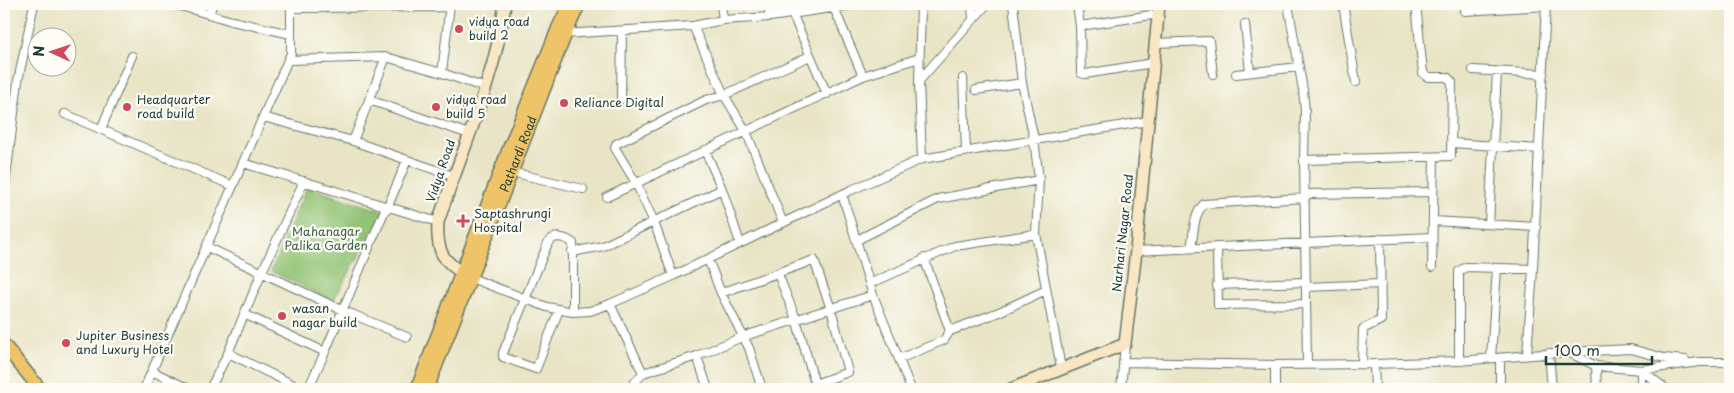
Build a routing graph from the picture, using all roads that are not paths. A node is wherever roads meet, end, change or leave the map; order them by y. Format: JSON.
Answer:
{"nodes":[{"id":1,"x":34,"y":4,"type":"edge"},
{"id":2,"x":174,"y":4,"type":"edge"},
{"id":3,"x":212,"y":4,"type":"edge"},
{"id":4,"x":505,"y":4,"type":"edge"},
{"id":5,"x":570,"y":4,"type":"edge"},
{"id":6,"x":579,"y":4,"type":"edge"},
{"id":7,"x":722,"y":4,"type":"edge"},
{"id":8,"x":768,"y":4,"type":"edge"},
{"id":9,"x":859,"y":4,"type":"edge"},
{"id":10,"x":921,"y":4,"type":"edge"},
{"id":11,"x":972,"y":4,"type":"edge"},
{"id":12,"x":987,"y":4,"type":"edge"},
{"id":13,"x":1013,"y":4,"type":"edge"},
{"id":14,"x":1077,"y":4,"type":"edge"},
{"id":15,"x":1288,"y":4,"type":"edge"},
{"id":16,"x":1345,"y":4,"type":"edge"},
{"id":17,"x":1416,"y":4,"type":"edge"},
{"id":18,"x":1465,"y":4,"type":"edge"},
{"id":19,"x":343,"y":5,"type":"edge"},
{"id":20,"x":384,"y":5,"type":"edge"},
{"id":21,"x":450,"y":5,"type":"edge"},
{"id":22,"x":1546,"y":5,"type":"edge"},
{"id":23,"x":291,"y":6,"type":"edge"},
{"id":24,"x":834,"y":8,"type":"junction"},
{"id":25,"x":1158,"y":9,"type":"edge"},
{"id":26,"x":792,"y":13,"type":"junction"},
{"id":27,"x":210,"y":14,"type":"junction"},
{"id":28,"x":770,"y":16,"type":"junction"},
{"id":29,"x":723,"y":20,"type":"junction"},
{"id":30,"x":973,"y":20,"type":"junction"},
{"id":31,"x":1244,"y":24,"type":"dead end"},
{"id":32,"x":693,"y":26,"type":"junction"},
{"id":33,"x":1080,"y":26,"type":"junction"},
{"id":34,"x":622,"y":31,"type":"junction"},
{"id":35,"x":291,"y":34,"type":"junction"},
{"id":36,"x":561,"y":34,"type":"junction"},
{"id":37,"x":1155,"y":43,"type":"junction"},
{"id":38,"x":132,"y":56,"type":"dead end"},
{"id":39,"x":810,"y":56,"type":"junction"},
{"id":40,"x":386,"y":57,"type":"junction"},
{"id":41,"x":920,"y":58,"type":"junction"},
{"id":42,"x":288,"y":60,"type":"junction"},
{"id":43,"x":1154,"y":63,"type":"junction"},
{"id":44,"x":1299,"y":67,"type":"junction"},
{"id":45,"x":1473,"y":70,"type":"dead end"},
{"id":46,"x":1250,"y":72,"type":"junction"},
{"id":47,"x":1497,"y":72,"type":"junction"},
{"id":48,"x":442,"y":73,"type":"junction"},
{"id":49,"x":1213,"y":74,"type":"dead end"},
{"id":50,"x":1236,"y":74,"type":"dead end"},
{"id":51,"x":1543,"y":74,"type":"junction"},
{"id":52,"x":863,"y":76,"type":"junction"},
{"id":53,"x":963,"y":78,"type":"dead end"},
{"id":54,"x":919,"y":81,"type":"junction"},
{"id":55,"x":1356,"y":82,"type":"dead end"},
{"id":56,"x":1022,"y":83,"type":"junction"},
{"id":57,"x":486,"y":88,"type":"junction"},
{"id":58,"x":976,"y":90,"type":"dead end"},
{"id":59,"x":827,"y":94,"type":"junction"},
{"id":60,"x":724,"y":95,"type":"junction"},
{"id":61,"x":621,"y":99,"type":"dead end"},
{"id":62,"x":369,"y":100,"type":"junction"},
{"id":63,"x":65,"y":114,"type":"dead end"},
{"id":64,"x":263,"y":117,"type":"junction"},
{"id":65,"x":1148,"y":120,"type":"junction"},
{"id":66,"x":101,"y":129,"type":"junction"},
{"id":67,"x":746,"y":131,"type":"junction"},
{"id":68,"x":469,"y":134,"type":"junction"},
{"id":69,"x":1034,"y":139,"type":"junction"},
{"id":70,"x":353,"y":142,"type":"junction"},
{"id":71,"x":1452,"y":143,"type":"junction"},
{"id":72,"x":1493,"y":146,"type":"junction"},
{"id":73,"x":1539,"y":149,"type":"junction"},
{"id":74,"x":705,"y":150,"type":"junction"},
{"id":75,"x":966,"y":151,"type":"junction"},
{"id":76,"x":1434,"y":157,"type":"junction"},
{"id":77,"x":922,"y":159,"type":"junction"},
{"id":78,"x":407,"y":160,"type":"junction"},
{"id":79,"x":1304,"y":160,"type":"junction"},
{"id":80,"x":244,"y":163,"type":"junction"},
{"id":81,"x":511,"y":172,"type":"junction"},
{"id":82,"x":453,"y":176,"type":"junction"},
{"id":83,"x":1039,"y":180,"type":"junction"},
{"id":84,"x":304,"y":181,"type":"junction"},
{"id":85,"x":636,"y":183,"type":"junction"},
{"id":86,"x":233,"y":186,"type":"junction"},
{"id":87,"x":583,"y":189,"type":"dead end"},
{"id":88,"x":722,"y":190,"type":"junction"},
{"id":89,"x":1433,"y":192,"type":"junction"},
{"id":90,"x":4,"y":193,"type":"edge"},
{"id":91,"x":842,"y":194,"type":"junction"},
{"id":92,"x":1305,"y":196,"type":"junction"},
{"id":93,"x":607,"y":197,"type":"dead end"},
{"id":94,"x":388,"y":206,"type":"junction"},
{"id":95,"x":1432,"y":221,"type":"junction"},
{"id":96,"x":438,"y":222,"type":"junction"},
{"id":97,"x":654,"y":222,"type":"junction"},
{"id":98,"x":783,"y":223,"type":"junction"},
{"id":99,"x":1489,"y":224,"type":"junction"},
{"id":100,"x":1536,"y":226,"type":"junction"},
{"id":101,"x":1036,"y":234,"type":"junction"},
{"id":102,"x":1432,"y":238,"type":"junction"},
{"id":103,"x":1380,"y":239,"type":"junction"},
{"id":104,"x":857,"y":240,"type":"junction"},
{"id":105,"x":740,"y":243,"type":"junction"},
{"id":106,"x":1305,"y":243,"type":"junction"},
{"id":107,"x":207,"y":246,"type":"junction"},
{"id":108,"x":1217,"y":247,"type":"junction"},
{"id":109,"x":1191,"y":248,"type":"junction"},
{"id":110,"x":1136,"y":251,"type":"junction"},
{"id":111,"x":572,"y":252,"type":"junction"},
{"id":112,"x":924,"y":258,"type":"junction"},
{"id":113,"x":708,"y":259,"type":"junction"},
{"id":114,"x":1432,"y":267,"type":"dead end"},
{"id":115,"x":1497,"y":268,"type":"junction"},
{"id":116,"x":1534,"y":269,"type":"junction"},
{"id":117,"x":262,"y":272,"type":"junction"},
{"id":118,"x":778,"y":274,"type":"junction"},
{"id":119,"x":466,"y":275,"type":"junction"},
{"id":120,"x":673,"y":276,"type":"junction"},
{"id":121,"x":869,"y":284,"type":"junction"},
{"id":122,"x":1306,"y":284,"type":"junction"},
{"id":123,"x":1381,"y":284,"type":"junction"},
{"id":124,"x":1217,"y":285,"type":"junction"},
{"id":125,"x":1046,"y":290,"type":"junction"},
{"id":126,"x":720,"y":293,"type":"junction"},
{"id":127,"x":873,"y":295,"type":"junction"},
{"id":128,"x":525,"y":299,"type":"junction"},
{"id":129,"x":610,"y":304,"type":"junction"},
{"id":130,"x":1306,"y":304,"type":"junction"},
{"id":131,"x":831,"y":309,"type":"junction"},
{"id":132,"x":342,"y":310,"type":"junction"},
{"id":133,"x":559,"y":310,"type":"junction"},
{"id":134,"x":573,"y":312,"type":"junction"},
{"id":135,"x":244,"y":314,"type":"junction"},
{"id":136,"x":796,"y":319,"type":"junction"},
{"id":137,"x":950,"y":331,"type":"junction"},
{"id":138,"x":742,"y":336,"type":"junction"},
{"id":139,"x":407,"y":337,"type":"dead end"},
{"id":140,"x":1125,"y":344,"type":"junction"},
{"id":141,"x":4,"y":345,"type":"edge"},
{"id":142,"x":325,"y":352,"type":"junction"},
{"id":143,"x":1568,"y":352,"type":"junction"},
{"id":144,"x":228,"y":353,"type":"junction"},
{"id":145,"x":1549,"y":353,"type":"junction"},
{"id":146,"x":1527,"y":354,"type":"junction"},
{"id":147,"x":697,"y":356,"type":"junction"},
{"id":148,"x":1491,"y":358,"type":"junction"},
{"id":149,"x":1500,"y":358,"type":"junction"},
{"id":150,"x":899,"y":359,"type":"junction"},
{"id":151,"x":1459,"y":361,"type":"junction"},
{"id":152,"x":1123,"y":362,"type":"junction"},
{"id":153,"x":1699,"y":362,"type":"junction"},
{"id":154,"x":1730,"y":362,"type":"edge"},
{"id":155,"x":1307,"y":364,"type":"junction"},
{"id":156,"x":1362,"y":364,"type":"junction"},
{"id":157,"x":1374,"y":364,"type":"junction"},
{"id":158,"x":1276,"y":365,"type":"junction"},
{"id":159,"x":1596,"y":366,"type":"junction"},
{"id":160,"x":1061,"y":368,"type":"junction"},
{"id":161,"x":1641,"y":370,"type":"junction"},
{"id":162,"x":152,"y":371,"type":"junction"},
{"id":163,"x":643,"y":373,"type":"junction"},
{"id":164,"x":40,"y":389,"type":"edge"},
{"id":165,"x":144,"y":389,"type":"edge"},
{"id":166,"x":189,"y":389,"type":"edge"},
{"id":167,"x":210,"y":389,"type":"edge"},
{"id":168,"x":302,"y":389,"type":"edge"},
{"id":169,"x":308,"y":389,"type":"edge"},
{"id":170,"x":417,"y":389,"type":"edge"},
{"id":171,"x":427,"y":389,"type":"edge"},
{"id":172,"x":629,"y":389,"type":"edge"},
{"id":173,"x":707,"y":389,"type":"edge"},
{"id":174,"x":762,"y":389,"type":"edge"},
{"id":175,"x":912,"y":389,"type":"edge"},
{"id":176,"x":1011,"y":389,"type":"edge"},
{"id":177,"x":1120,"y":389,"type":"edge"},
{"id":178,"x":1275,"y":389,"type":"edge"},
{"id":179,"x":1375,"y":389,"type":"edge"},
{"id":180,"x":1500,"y":389,"type":"edge"},
{"id":181,"x":1552,"y":389,"type":"edge"},
{"id":182,"x":1597,"y":389,"type":"edge"},
{"id":183,"x":1641,"y":389,"type":"edge"},
{"id":184,"x":1666,"y":389,"type":"edge"}],
"edges":[{"from":1,"to":90,"type":"street"},
{"from":2,"to":27,"type":"street"},
{"from":3,"to":27,"type":"street"},
{"from":4,"to":57,"type":"street","name":"Vidya Road"},
{"from":5,"to":36,"type":"main road"},
{"from":6,"to":36,"type":"main road","name":"Pathardi Road"},
{"from":7,"to":29,"type":"street"},
{"from":8,"to":28,"type":"street"},
{"from":9,"to":24,"type":"street"},
{"from":10,"to":41,"type":"street"},
{"from":11,"to":30,"type":"street"},
{"from":12,"to":30,"type":"street"},
{"from":13,"to":56,"type":"street"},
{"from":14,"to":33,"type":"street"},
{"from":15,"to":44,"type":"street"},
{"from":16,"to":55,"type":"street"},
{"from":17,"to":71,"type":"street"},
{"from":18,"to":22,"type":"street"},
{"from":19,"to":20,"type":"street"},
{"from":19,"to":23,"type":"street"},
{"from":20,"to":21,"type":"street"},
{"from":21,"to":48,"type":"street"},
{"from":22,"to":51,"type":"street"},
{"from":23,"to":35,"type":"street"},
{"from":24,"to":26,"type":"street"},
{"from":24,"to":52,"type":"street"},
{"from":25,"to":33,"type":"street"},
{"from":25,"to":37,"type":"street","name":"Narhari Nagar Road"},
{"from":26,"to":28,"type":"street"},
{"from":26,"to":39,"type":"street"},
{"from":27,"to":35,"type":"street"},
{"from":28,"to":29,"type":"street"},
{"from":29,"to":32,"type":"street"},
{"from":30,"to":54,"type":"street"},
{"from":31,"to":46,"type":"street"},
{"from":32,"to":34,"type":"street"},
{"from":32,"to":60,"type":"street"},
{"from":33,"to":43,"type":"street"},
{"from":34,"to":36,"type":"street"},
{"from":34,"to":61,"type":"street"},
{"from":35,"to":42,"type":"street"},
{"from":36,"to":81,"type":"main road","name":"Pathardi Road"},
{"from":36,"to":119,"type":"main road"},
{"from":37,"to":43,"type":"street","name":"Narhari Nagar Road"},
{"from":37,"to":49,"type":"street"},
{"from":38,"to":66,"type":"street"},
{"from":39,"to":59,"type":"street"},
{"from":39,"to":60,"type":"street"},
{"from":40,"to":42,"type":"street"},
{"from":40,"to":48,"type":"street"},
{"from":40,"to":62,"type":"street"},
{"from":41,"to":52,"type":"street"},
{"from":41,"to":54,"type":"street"},
{"from":42,"to":64,"type":"street"},
{"from":43,"to":65,"type":"street","name":"Narhari Nagar Road"},
{"from":44,"to":46,"type":"street"},
{"from":44,"to":79,"type":"street"},
{"from":45,"to":47,"type":"street"},
{"from":46,"to":50,"type":"street"},
{"from":47,"to":51,"type":"street"},
{"from":47,"to":72,"type":"street"},
{"from":48,"to":57,"type":"street"},
{"from":51,"to":73,"type":"street"},
{"from":52,"to":59,"type":"street"},
{"from":53,"to":75,"type":"street"},
{"from":54,"to":77,"type":"street"},
{"from":56,"to":58,"type":"street"},
{"from":56,"to":69,"type":"street"},
{"from":57,"to":68,"type":"street","name":"Vidya Road"},
{"from":59,"to":67,"type":"street"},
{"from":60,"to":67,"type":"street"},
{"from":60,"to":85,"type":"street"},
{"from":62,"to":68,"type":"street"},
{"from":62,"to":70,"type":"street"},
{"from":63,"to":66,"type":"street"},
{"from":64,"to":70,"type":"street"},
{"from":64,"to":80,"type":"street"},
{"from":65,"to":69,"type":"street"},
{"from":65,"to":110,"type":"street","name":"Narhari Nagar Road"},
{"from":66,"to":86,"type":"street"},
{"from":67,"to":74,"type":"street"},
{"from":67,"to":98,"type":"street"},
{"from":68,"to":82,"type":"street","name":"Vidya Road"},
{"from":69,"to":75,"type":"street"},
{"from":69,"to":83,"type":"street"},
{"from":70,"to":78,"type":"street"},
{"from":71,"to":72,"type":"street"},
{"from":71,"to":76,"type":"street"},
{"from":72,"to":73,"type":"street"},
{"from":72,"to":99,"type":"street"},
{"from":73,"to":100,"type":"street"},
{"from":74,"to":85,"type":"street"},
{"from":74,"to":88,"type":"street"},
{"from":75,"to":77,"type":"street"},
{"from":76,"to":79,"type":"street"},
{"from":76,"to":89,"type":"street"},
{"from":77,"to":91,"type":"street"},
{"from":78,"to":82,"type":"street"},
{"from":78,"to":94,"type":"street"},
{"from":79,"to":92,"type":"street"},
{"from":80,"to":84,"type":"street"},
{"from":80,"to":86,"type":"street"},
{"from":81,"to":87,"type":"street"},
{"from":81,"to":119,"type":"main road","name":"Pathardi Road"},
{"from":82,"to":96,"type":"street","name":"Vidya Road"},
{"from":83,"to":101,"type":"street"},
{"from":83,"to":104,"type":"street"},
{"from":84,"to":94,"type":"street"},
{"from":84,"to":117,"type":"street"},
{"from":85,"to":93,"type":"street"},
{"from":85,"to":97,"type":"street"},
{"from":86,"to":107,"type":"street"},
{"from":88,"to":97,"type":"street"},
{"from":88,"to":105,"type":"street"},
{"from":89,"to":92,"type":"street"},
{"from":89,"to":95,"type":"street"},
{"from":91,"to":98,"type":"street"},
{"from":91,"to":104,"type":"street"},
{"from":92,"to":106,"type":"street"},
{"from":92,"to":109,"type":"street"},
{"from":94,"to":96,"type":"street"},
{"from":94,"to":132,"type":"street"},
{"from":95,"to":99,"type":"street"},
{"from":95,"to":102,"type":"street"},
{"from":96,"to":119,"type":"street","name":"Vidya Road"},
{"from":97,"to":111,"type":"street"},
{"from":97,"to":120,"type":"street"},
{"from":98,"to":105,"type":"street"},
{"from":99,"to":100,"type":"street"},
{"from":100,"to":116,"type":"street"},
{"from":101,"to":112,"type":"street"},
{"from":101,"to":125,"type":"street"},
{"from":102,"to":103,"type":"street"},
{"from":102,"to":114,"type":"street"},
{"from":103,"to":106,"type":"street"},
{"from":103,"to":123,"type":"street"},
{"from":104,"to":121,"type":"street"},
{"from":105,"to":113,"type":"street"},
{"from":106,"to":108,"type":"street"},
{"from":106,"to":122,"type":"street"},
{"from":107,"to":117,"type":"street"},
{"from":107,"to":162,"type":"street"},
{"from":108,"to":109,"type":"street"},
{"from":108,"to":124,"type":"street"},
{"from":109,"to":110,"type":"street"},
{"from":110,"to":140,"type":"street","name":"Narhari Nagar Road"},
{"from":111,"to":128,"type":"street"},
{"from":111,"to":134,"type":"street"},
{"from":112,"to":121,"type":"street"},
{"from":112,"to":137,"type":"street"},
{"from":113,"to":120,"type":"street"},
{"from":113,"to":126,"type":"street"},
{"from":115,"to":116,"type":"street"},
{"from":115,"to":148,"type":"street"},
{"from":115,"to":151,"type":"street"},
{"from":116,"to":146,"type":"street"},
{"from":117,"to":132,"type":"street"},
{"from":117,"to":135,"type":"street"},
{"from":118,"to":126,"type":"street"},
{"from":118,"to":131,"type":"street"},
{"from":118,"to":136,"type":"street"},
{"from":119,"to":128,"type":"street"},
{"from":119,"to":170,"type":"main road"},
{"from":119,"to":171,"type":"main road","name":"Pathardi Road"},
{"from":120,"to":129,"type":"street"},
{"from":121,"to":127,"type":"street"},
{"from":122,"to":123,"type":"street"},
{"from":122,"to":124,"type":"street"},
{"from":122,"to":130,"type":"street"},
{"from":123,"to":156,"type":"street"},
{"from":124,"to":130,"type":"street"},
{"from":125,"to":137,"type":"street"},
{"from":125,"to":160,"type":"street"},
{"from":126,"to":138,"type":"street"},
{"from":127,"to":131,"type":"street"},
{"from":127,"to":150,"type":"street"},
{"from":128,"to":133,"type":"street"},
{"from":128,"to":133,"type":"street"},
{"from":129,"to":134,"type":"street"},
{"from":129,"to":163,"type":"street"},
{"from":130,"to":155,"type":"street"},
{"from":131,"to":136,"type":"street"},
{"from":131,"to":136,"type":"street"},
{"from":132,"to":139,"type":"street"},
{"from":132,"to":142,"type":"street"},
{"from":133,"to":134,"type":"street"},
{"from":135,"to":142,"type":"street"},
{"from":135,"to":144,"type":"street"},
{"from":136,"to":138,"type":"street"},
{"from":137,"to":150,"type":"street"},
{"from":138,"to":147,"type":"street"},
{"from":138,"to":174,"type":"street"},
{"from":140,"to":152,"type":"street"},
{"from":140,"to":160,"type":"street"},
{"from":141,"to":164,"type":"main road"},
{"from":142,"to":169,"type":"street"},
{"from":143,"to":145,"type":"street"},
{"from":143,"to":153,"type":"street"},
{"from":143,"to":159,"type":"street"},
{"from":144,"to":167,"type":"street"},
{"from":144,"to":168,"type":"street"},
{"from":145,"to":146,"type":"street"},
{"from":145,"to":181,"type":"street"},
{"from":146,"to":149,"type":"street"},
{"from":147,"to":163,"type":"street"},
{"from":147,"to":173,"type":"street"},
{"from":148,"to":149,"type":"street"},
{"from":148,"to":151,"type":"street"},
{"from":149,"to":180,"type":"street"},
{"from":150,"to":175,"type":"street"},
{"from":151,"to":157,"type":"street"},
{"from":152,"to":158,"type":"street"},
{"from":152,"to":177,"type":"street"},
{"from":153,"to":154,"type":"street"},
{"from":153,"to":161,"type":"street"},
{"from":155,"to":156,"type":"street"},
{"from":155,"to":158,"type":"street"},
{"from":156,"to":157,"type":"street"},
{"from":157,"to":179,"type":"street"},
{"from":158,"to":178,"type":"street"},
{"from":159,"to":161,"type":"street"},
{"from":159,"to":182,"type":"street"},
{"from":160,"to":176,"type":"street"},
{"from":161,"to":183,"type":"street"},
{"from":161,"to":184,"type":"street"},
{"from":162,"to":165,"type":"street"},
{"from":162,"to":166,"type":"street"},
{"from":163,"to":172,"type":"street"}]}
